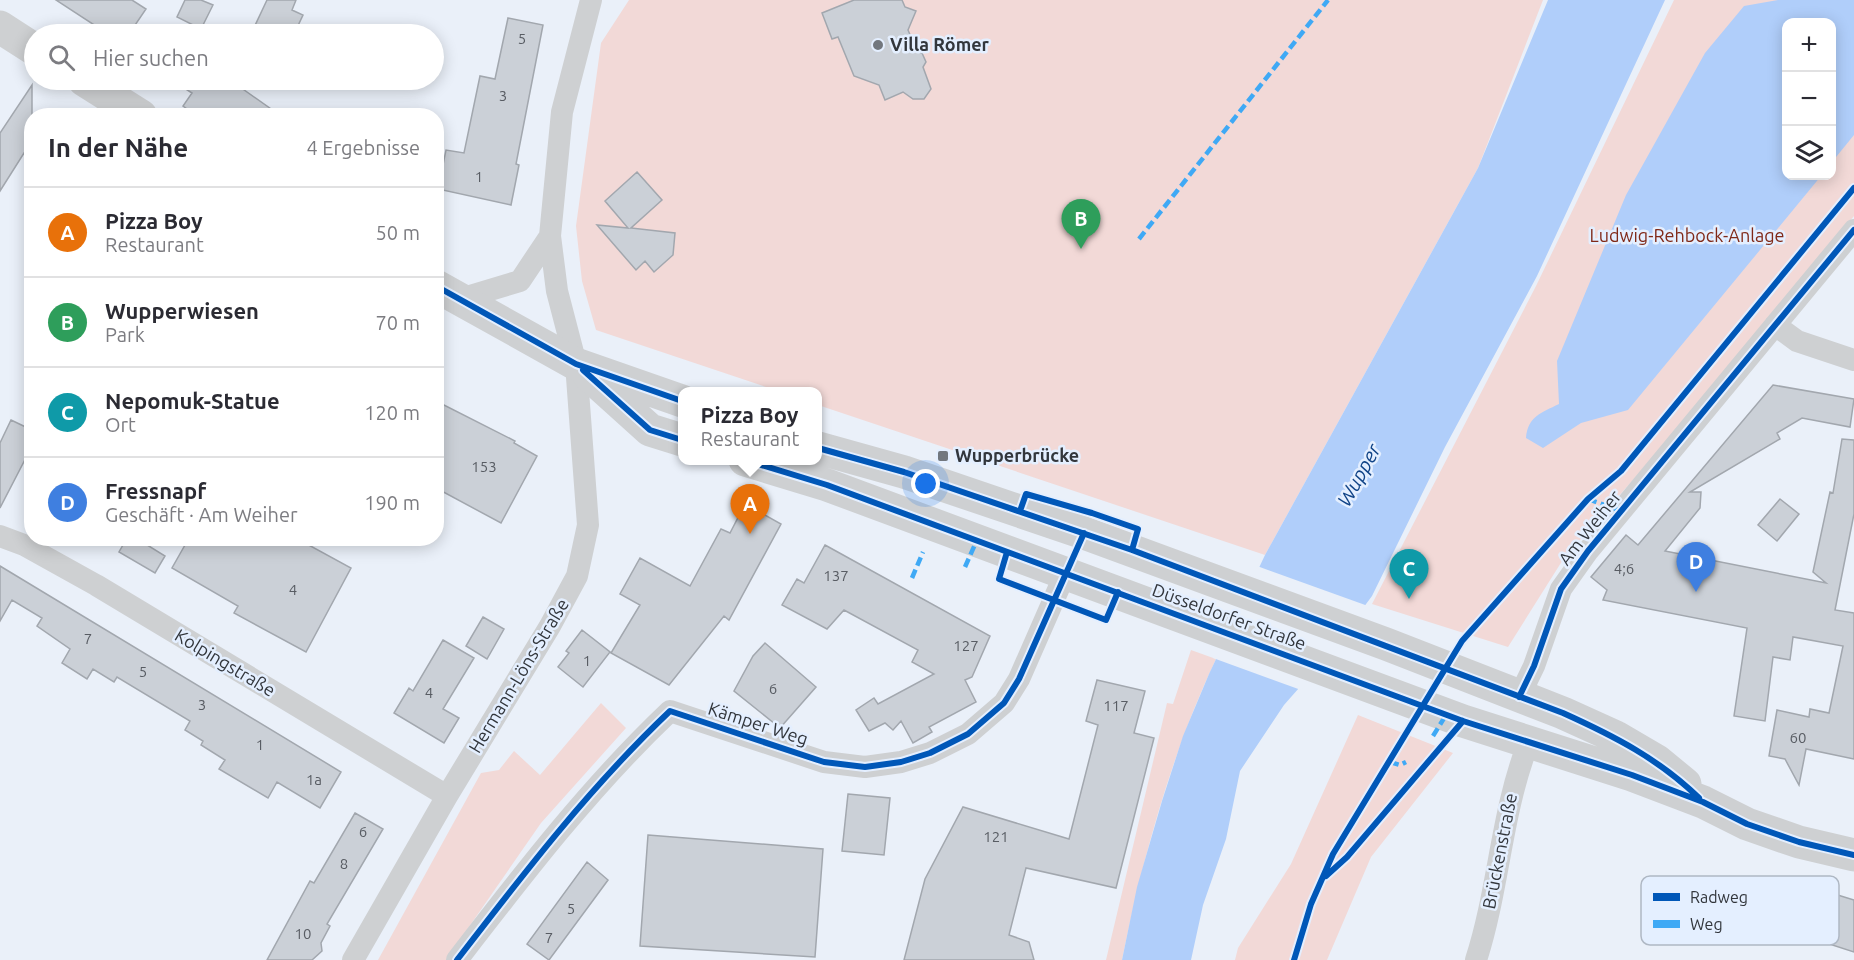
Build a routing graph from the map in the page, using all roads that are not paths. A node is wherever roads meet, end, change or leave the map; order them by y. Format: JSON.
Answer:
{"nodes":[{"id":1,"x":591,"y":0,"type":"edge"},
{"id":2,"x":0,"y":27,"type":"edge"},
{"id":3,"x":24,"y":43,"type":"edge"},
{"id":4,"x":100,"y":90,"type":"edge"},
{"id":5,"x":128,"y":108,"type":"edge"},
{"id":6,"x":1854,"y":230,"type":"edge"},
{"id":7,"x":550,"y":236,"type":"junction"},
{"id":8,"x":448,"y":292,"type":"edge"},
{"id":9,"x":1775,"y":325,"type":"junction"},
{"id":10,"x":1854,"y":360,"type":"edge"},
{"id":11,"x":576,"y":364,"type":"junction"},
{"id":12,"x":678,"y":400,"type":"edge"},
{"id":13,"x":678,"y":439,"type":"edge"},
{"id":14,"x":822,"y":449,"type":"edge"},
{"id":15,"x":761,"y":465,"type":"edge"},
{"id":16,"x":1084,"y":533,"type":"junction"},
{"id":17,"x":0,"y":536,"type":"edge"},
{"id":18,"x":1065,"y":574,"type":"junction"},
{"id":19,"x":1519,"y":697,"type":"junction"},
{"id":20,"x":1528,"y":744,"type":"junction"},
{"id":21,"x":447,"y":796,"type":"junction"},
{"id":22,"x":1704,"y":802,"type":"junction"},
{"id":23,"x":1854,"y":855,"type":"edge"},
{"id":24,"x":353,"y":960,"type":"edge"},
{"id":25,"x":457,"y":960,"type":"edge"},
{"id":26,"x":1476,"y":960,"type":"edge"}],
"edges":[{"from":1,"to":7,"type":"street","name":"Hermann-Löns-Straße"},
{"from":2,"to":3,"type":"main road"},
{"from":4,"to":5,"type":"main road"},
{"from":6,"to":9,"type":"street","name":"Am Weiher"},
{"from":7,"to":8,"type":"street"},
{"from":7,"to":11,"type":"street","name":"Hermann-Löns-Straße"},
{"from":8,"to":11,"type":"main road"},
{"from":9,"to":10,"type":"street"},
{"from":9,"to":19,"type":"street","name":"Am Weiher"},
{"from":11,"to":12,"type":"main road"},
{"from":11,"to":13,"type":"main road"},
{"from":11,"to":21,"type":"street","name":"Hermann-Löns-Straße"},
{"from":14,"to":16,"type":"main road","name":"Düsseldorfer Straße"},
{"from":15,"to":18,"type":"main road","name":"Düsseldorfer Straße"},
{"from":16,"to":18,"type":"main road"},
{"from":16,"to":19,"type":"main road","name":"Düsseldorfer Straße"},
{"from":17,"to":21,"type":"street","name":"Kolpingstraße"},
{"from":18,"to":20,"type":"main road","name":"Düsseldorfer Straße"},
{"from":18,"to":25,"type":"street","name":"Kämper Weg"},
{"from":19,"to":22,"type":"main road","name":"Düsseldorfer Straße"},
{"from":20,"to":22,"type":"main road","name":"Düsseldorfer Straße"},
{"from":20,"to":26,"type":"street","name":"Brückenstraße"},
{"from":21,"to":24,"type":"street","name":"Hermann-Löns-Straße"},
{"from":22,"to":23,"type":"main road","name":"Düsseldorfer Straße"}]}
